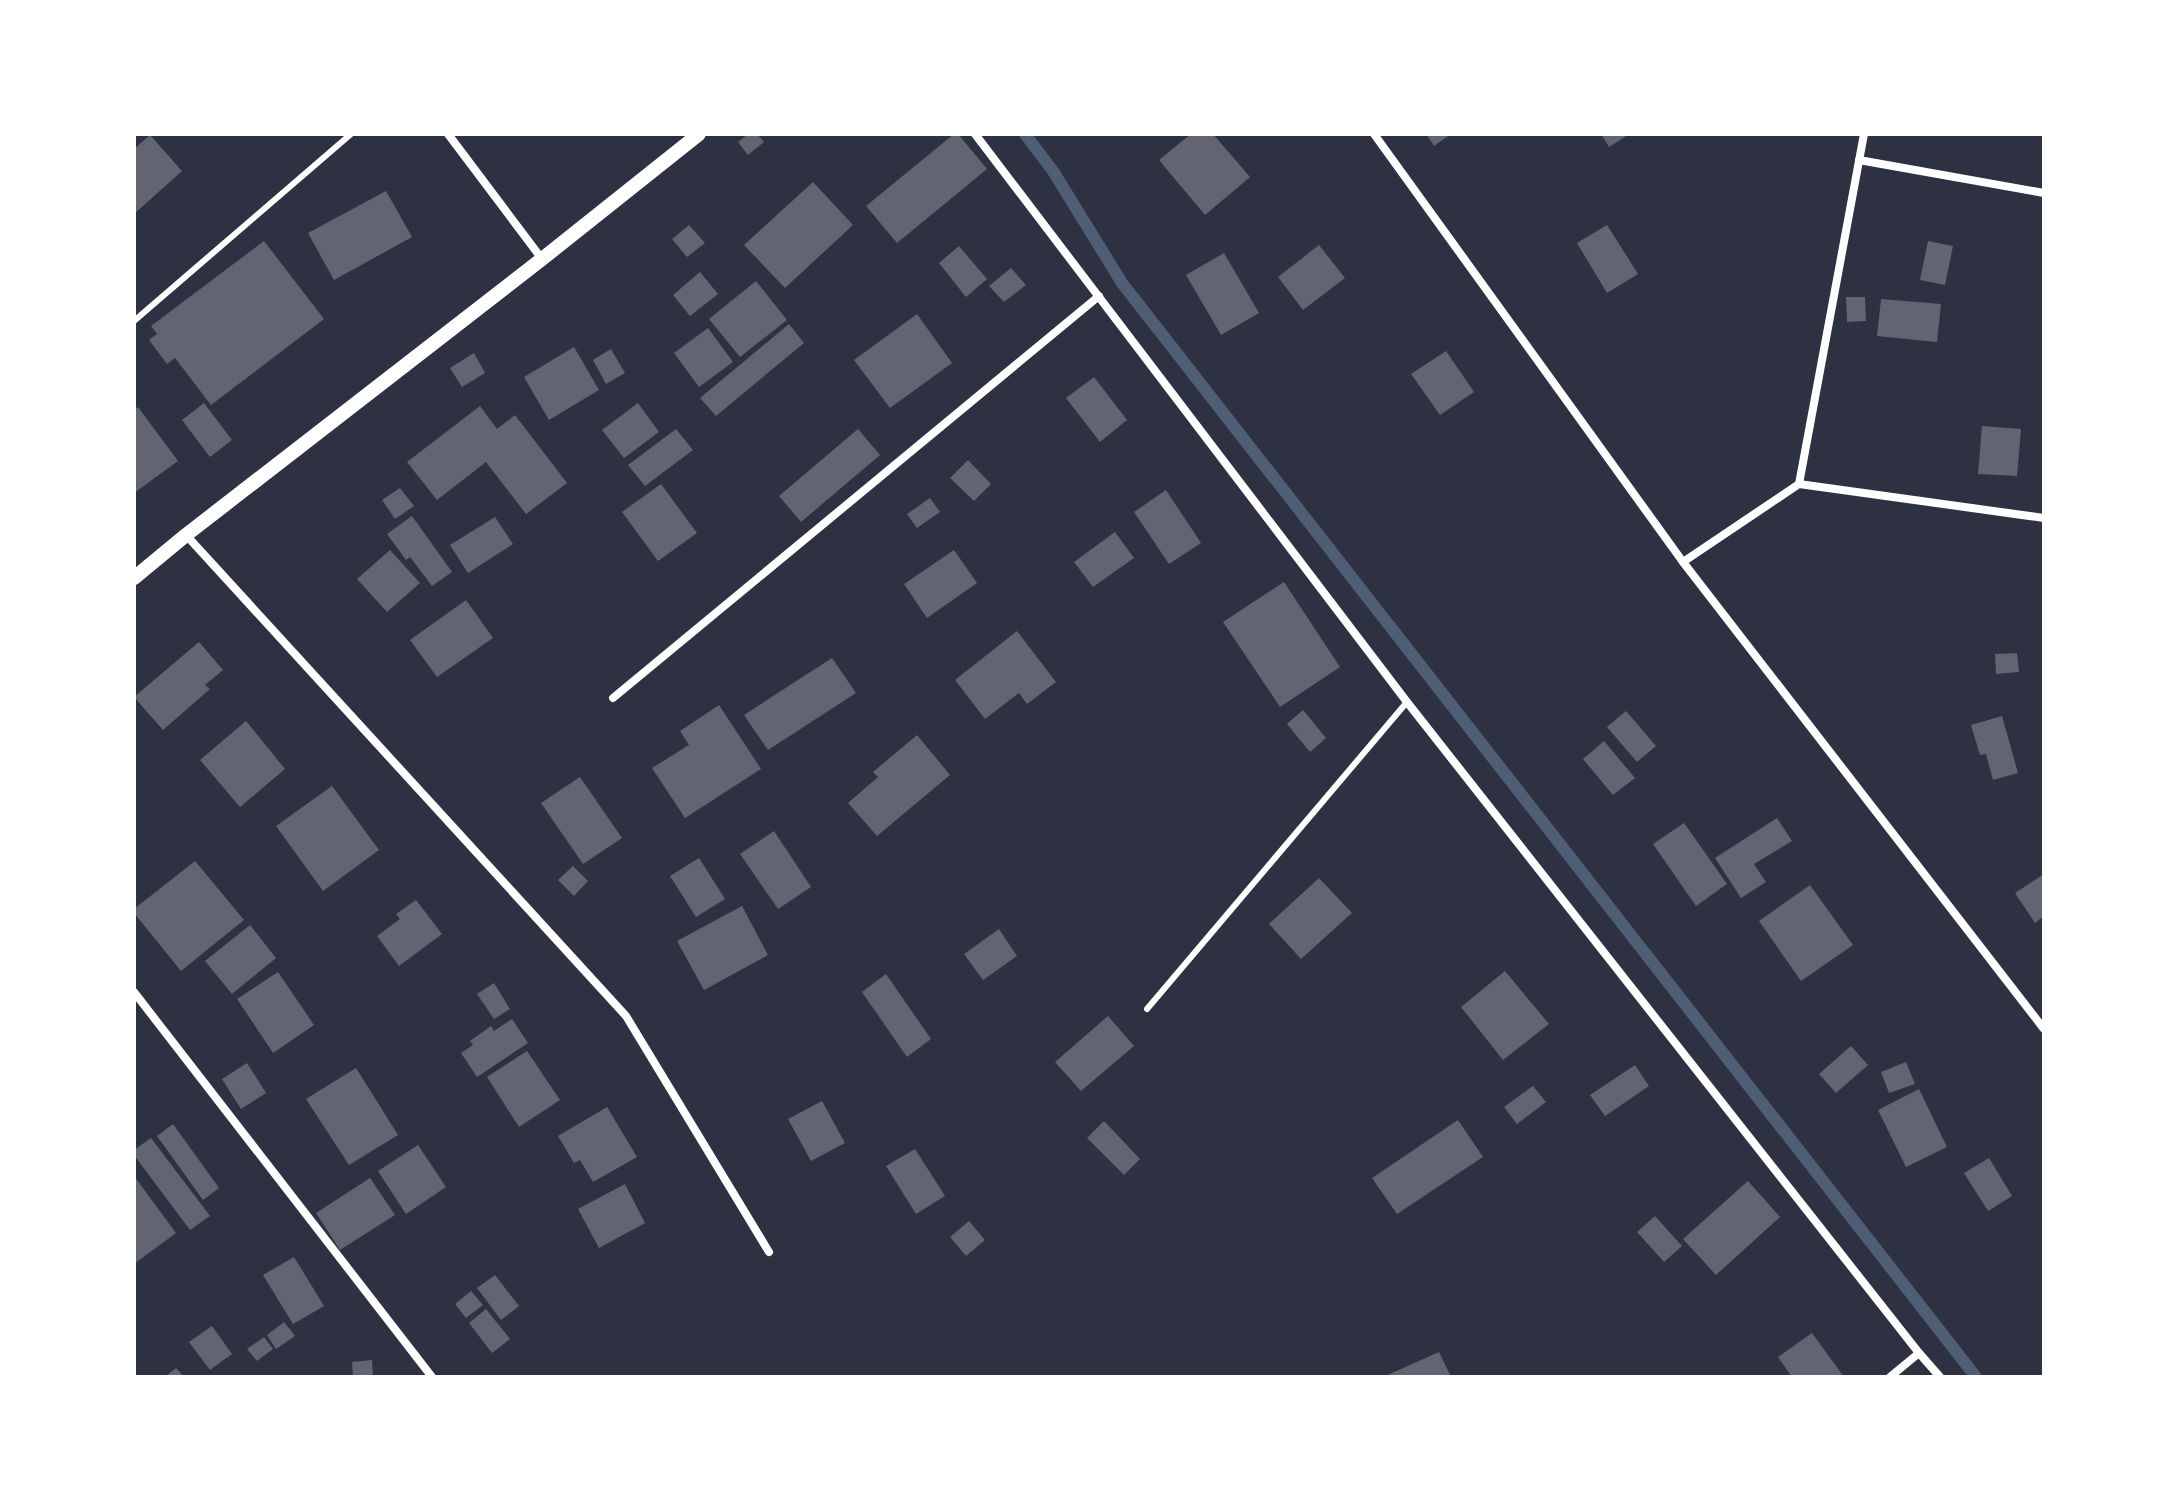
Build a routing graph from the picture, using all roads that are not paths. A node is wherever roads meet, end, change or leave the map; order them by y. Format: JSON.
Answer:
{"nodes":[{"id":1,"x":351,"y":134,"type":"edge"},
{"id":2,"x":448,"y":134,"type":"edge"},
{"id":3,"x":699,"y":134,"type":"edge"},
{"id":4,"x":975,"y":134,"type":"edge"},
{"id":5,"x":1374,"y":134,"type":"edge"},
{"id":6,"x":1864,"y":134,"type":"edge"},
{"id":7,"x":1859,"y":160,"type":"junction"},
{"id":8,"x":2044,"y":193,"type":"edge"},
{"id":9,"x":542,"y":259,"type":"junction"},
{"id":10,"x":1099,"y":296,"type":"junction"},
{"id":11,"x":134,"y":321,"type":"edge"},
{"id":12,"x":1799,"y":484,"type":"junction"},
{"id":13,"x":2044,"y":518,"type":"edge"},
{"id":14,"x":186,"y":535,"type":"junction"},
{"id":15,"x":1683,"y":562,"type":"junction"},
{"id":16,"x":134,"y":578,"type":"edge"},
{"id":17,"x":613,"y":698,"type":"dead end"},
{"id":18,"x":1407,"y":702,"type":"junction"},
{"id":19,"x":134,"y":992,"type":"edge"},
{"id":20,"x":1147,"y":1009,"type":"dead end"},
{"id":21,"x":2044,"y":1029,"type":"edge"},
{"id":22,"x":769,"y":1252,"type":"dead end"},
{"id":23,"x":1919,"y":1353,"type":"junction"},
{"id":24,"x":432,"y":1377,"type":"edge"},
{"id":25,"x":1890,"y":1377,"type":"edge"},
{"id":26,"x":1940,"y":1377,"type":"edge"}],
"edges":[{"from":1,"to":11,"type":"lane"},
{"from":2,"to":9,"type":"street"},
{"from":3,"to":9,"type":"street"},
{"from":4,"to":10,"type":"street"},
{"from":5,"to":15,"type":"street"},
{"from":6,"to":7,"type":"street"},
{"from":7,"to":8,"type":"street"},
{"from":7,"to":12,"type":"street"},
{"from":9,"to":14,"type":"street"},
{"from":10,"to":17,"type":"street"},
{"from":10,"to":18,"type":"street"},
{"from":12,"to":13,"type":"street"},
{"from":12,"to":15,"type":"street"},
{"from":14,"to":16,"type":"street"},
{"from":14,"to":22,"type":"street"},
{"from":15,"to":21,"type":"street"},
{"from":18,"to":20,"type":"lane"},
{"from":18,"to":23,"type":"street"},
{"from":19,"to":24,"type":"street"},
{"from":23,"to":25,"type":"street"},
{"from":23,"to":26,"type":"street"}]}
